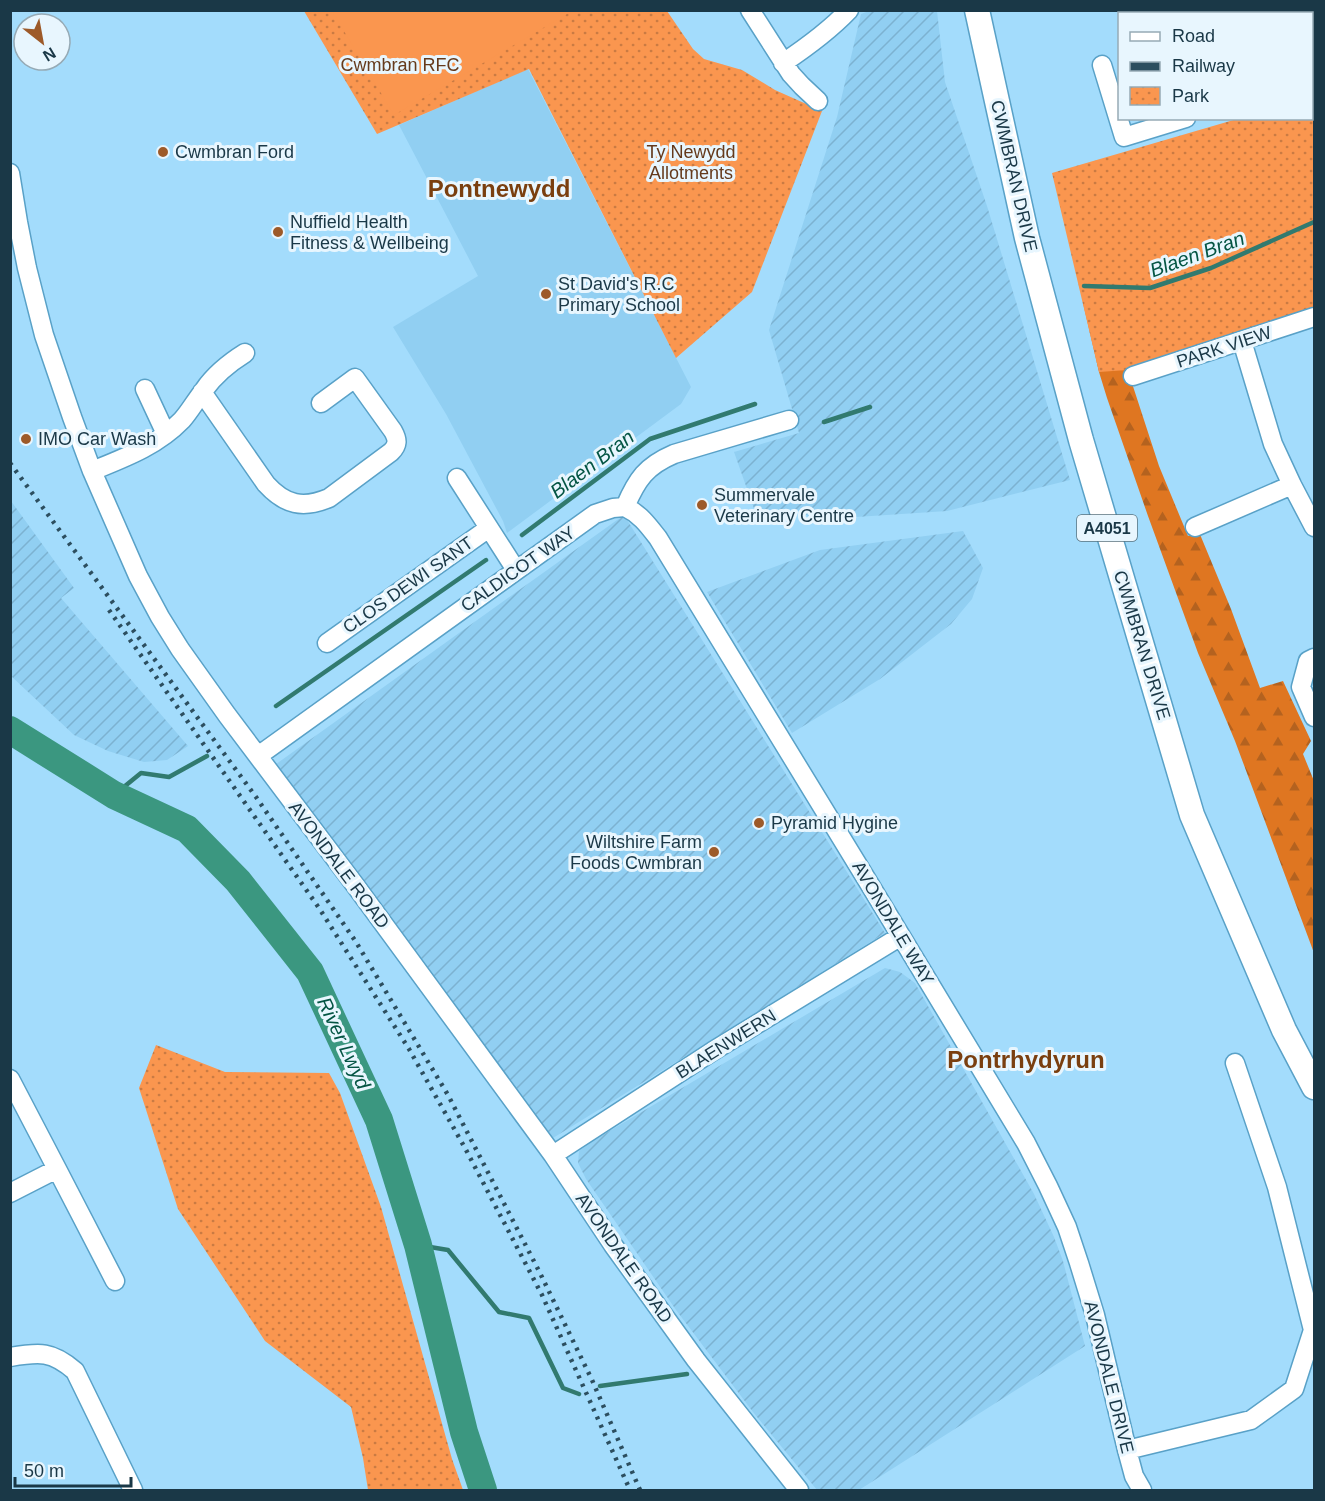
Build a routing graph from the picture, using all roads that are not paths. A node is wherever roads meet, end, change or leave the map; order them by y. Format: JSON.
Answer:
{"nodes":[{"id":1,"x":750,"y":10,"type":"edge"},
{"id":2,"x":849,"y":10,"type":"edge"},
{"id":3,"x":977,"y":10,"type":"edge"},
{"id":4,"x":783,"y":63,"type":"junction"},
{"id":5,"x":1102,"y":65,"type":"dead end"},
{"id":6,"x":818,"y":101,"type":"dead end"},
{"id":7,"x":1118,"y":117,"type":"edge"},
{"id":8,"x":1119,"y":120,"type":"edge"},
{"id":9,"x":1179,"y":120,"type":"edge"},
{"id":10,"x":10,"y":173,"type":"edge"},
{"id":11,"x":1314,"y":317,"type":"edge"},
{"id":12,"x":1242,"y":341,"type":"junction"},
{"id":13,"x":245,"y":353,"type":"dead end"},
{"id":14,"x":1132,"y":376,"type":"dead end"},
{"id":15,"x":144,"y":388,"type":"dead end"},
{"id":16,"x":202,"y":392,"type":"junction"},
{"id":17,"x":321,"y":403,"type":"dead end"},
{"id":18,"x":789,"y":420,"type":"dead end"},
{"id":19,"x":166,"y":434,"type":"junction"},
{"id":20,"x":93,"y":471,"type":"junction"},
{"id":21,"x":457,"y":478,"type":"dead end"},
{"id":22,"x":1292,"y":484,"type":"junction"},
{"id":23,"x":625,"y":507,"type":"junction"},
{"id":24,"x":1195,"y":527,"type":"dead end"},
{"id":25,"x":1314,"y":527,"type":"edge"},
{"id":26,"x":489,"y":528,"type":"junction"},
{"id":27,"x":516,"y":570,"type":"junction"},
{"id":28,"x":327,"y":643,"type":"dead end"},
{"id":29,"x":1314,"y":658,"type":"edge"},
{"id":30,"x":1314,"y":717,"type":"edge"},
{"id":31,"x":258,"y":756,"type":"junction"},
{"id":32,"x":901,"y":936,"type":"junction"},
{"id":33,"x":1235,"y":1063,"type":"dead end"},
{"id":34,"x":10,"y":1079,"type":"edge"},
{"id":35,"x":1314,"y":1087,"type":"edge"},
{"id":36,"x":553,"y":1155,"type":"junction"},
{"id":37,"x":57,"y":1169,"type":"junction"},
{"id":38,"x":10,"y":1193,"type":"edge"},
{"id":39,"x":1079,"y":1263,"type":"joint"},
{"id":40,"x":115,"y":1281,"type":"dead end"},
{"id":41,"x":10,"y":1357,"type":"edge"},
{"id":42,"x":1127,"y":1450,"type":"junction"},
{"id":43,"x":133,"y":1491,"type":"edge"},
{"id":44,"x":799,"y":1491,"type":"edge"},
{"id":45,"x":1142,"y":1491,"type":"edge"}],
"edges":[{"from":1,"to":4,"type":"street"},
{"from":2,"to":4,"type":"street"},
{"from":3,"to":35,"type":"main road","name":"CWMBRAN DRIVE","number":"A4051"},
{"from":4,"to":6,"type":"street"},
{"from":5,"to":7,"type":"street"},
{"from":8,"to":9,"type":"street"},
{"from":10,"to":20,"type":"street","name":"AVONDALE ROAD"},
{"from":11,"to":12,"type":"street","name":"PARK VIEW"},
{"from":12,"to":14,"type":"street","name":"PARK VIEW"},
{"from":12,"to":22,"type":"street"},
{"from":13,"to":16,"type":"street"},
{"from":15,"to":19,"type":"street"},
{"from":16,"to":17,"type":"street"},
{"from":16,"to":19,"type":"street"},
{"from":18,"to":23,"type":"street"},
{"from":19,"to":20,"type":"street"},
{"from":20,"to":31,"type":"street","name":"AVONDALE ROAD"},
{"from":21,"to":26,"type":"street"},
{"from":22,"to":24,"type":"street"},
{"from":22,"to":25,"type":"street"},
{"from":23,"to":27,"type":"street","name":"CALDICOT WAY"},
{"from":23,"to":32,"type":"street","name":"AVONDALE WAY"},
{"from":26,"to":27,"type":"street"},
{"from":26,"to":28,"type":"street","name":"CLOS DEWI SANT"},
{"from":27,"to":31,"type":"street","name":"CALDICOT WAY"},
{"from":29,"to":30,"type":"street"},
{"from":31,"to":36,"type":"street","name":"AVONDALE ROAD"},
{"from":32,"to":36,"type":"street","name":"BLAENWERN"},
{"from":32,"to":39,"type":"street","name":"AVONDALE WAY"},
{"from":33,"to":42,"type":"street"},
{"from":34,"to":37,"type":"street"},
{"from":36,"to":44,"type":"street","name":"AVONDALE ROAD"},
{"from":37,"to":38,"type":"street"},
{"from":37,"to":40,"type":"street"},
{"from":39,"to":42,"type":"street","name":"AVONDALE DRIVE"},
{"from":41,"to":43,"type":"street"},
{"from":42,"to":45,"type":"street","name":"AVONDALE DRIVE"}]}
